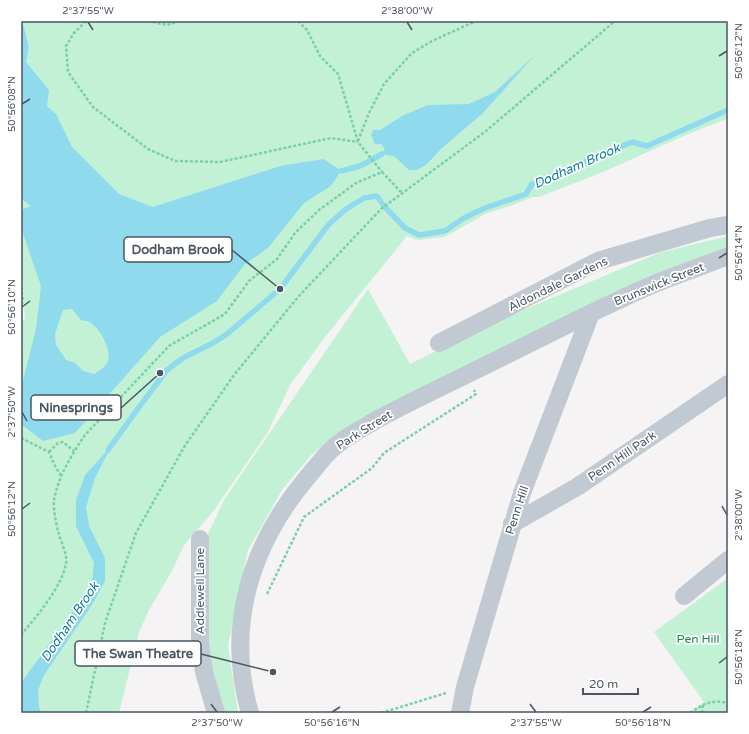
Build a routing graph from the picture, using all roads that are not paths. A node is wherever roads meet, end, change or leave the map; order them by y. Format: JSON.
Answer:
{"nodes":[{"id":1,"x":728,"y":225,"type":"edge"},
{"id":2,"x":728,"y":256,"type":"edge"},
{"id":3,"x":590,"y":313,"type":"junction"},
{"id":4,"x":439,"y":343,"type":"dead end"},
{"id":5,"x":728,"y":384,"type":"edge"},
{"id":6,"x":512,"y":524,"type":"junction"},
{"id":7,"x":200,"y":538,"type":"dead end"},
{"id":8,"x":728,"y":560,"type":"edge"},
{"id":9,"x":684,"y":596,"type":"dead end"},
{"id":10,"x":216,"y":713,"type":"edge"},
{"id":11,"x":250,"y":713,"type":"edge"},
{"id":12,"x":460,"y":713,"type":"edge"}],
"edges":[{"from":1,"to":4,"type":"street","name":"Aldondale Gardens"},
{"from":2,"to":3,"type":"street","name":"Brunswick Street"},
{"from":3,"to":6,"type":"street","name":"Penn Hill"},
{"from":3,"to":11,"type":"street","name":"Park Street"},
{"from":5,"to":6,"type":"street","name":"Penn Hill Park"},
{"from":6,"to":12,"type":"street","name":"Penn Hill"},
{"from":7,"to":10,"type":"street","name":"Addlewell Lane"},
{"from":8,"to":9,"type":"street"}]}
